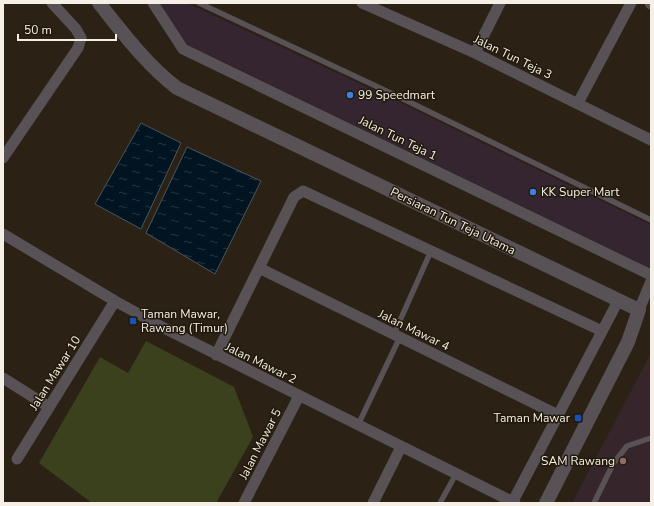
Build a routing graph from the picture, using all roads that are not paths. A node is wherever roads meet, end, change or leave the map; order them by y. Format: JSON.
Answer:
{"nodes":[{"id":1,"x":52,"y":3,"type":"edge"},
{"id":2,"x":99,"y":3,"type":"edge"},
{"id":3,"x":153,"y":3,"type":"edge"},
{"id":4,"x":199,"y":3,"type":"edge"},
{"id":5,"x":500,"y":3,"type":"edge"},
{"id":6,"x":631,"y":3,"type":"edge"},
{"id":7,"x":366,"y":4,"type":"edge"},
{"id":8,"x":475,"y":53,"type":"junction"},
{"id":9,"x":578,"y":104,"type":"junction"},
{"id":10,"x":651,"y":140,"type":"edge"},
{"id":11,"x":3,"y":158,"type":"edge"},
{"id":12,"x":651,"y":220,"type":"edge"},
{"id":13,"x":3,"y":234,"type":"edge"},
{"id":14,"x":431,"y":251,"type":"junction"},
{"id":15,"x":259,"y":268,"type":"junction"},
{"id":16,"x":651,"y":275,"type":"edge"},
{"id":17,"x":651,"y":281,"type":"edge"},
{"id":18,"x":115,"y":301,"type":"junction"},
{"id":19,"x":618,"y":301,"type":"junction"},
{"id":20,"x":639,"y":310,"type":"junction"},
{"id":21,"x":602,"y":332,"type":"junction"},
{"id":22,"x":397,"y":336,"type":"junction"},
{"id":23,"x":216,"y":355,"type":"junction"},
{"id":24,"x":3,"y":378,"type":"edge"},
{"id":25,"x":299,"y":396,"type":"junction"},
{"id":26,"x":49,"y":407,"type":"junction"},
{"id":27,"x":558,"y":415,"type":"junction"},
{"id":28,"x":358,"y":425,"type":"junction"},
{"id":29,"x":651,"y":438,"type":"edge"},
{"id":30,"x":401,"y":447,"type":"junction"},
{"id":31,"x":17,"y":459,"type":"dead end"},
{"id":32,"x":456,"y":474,"type":"junction"},
{"id":33,"x":244,"y":503,"type":"edge"},
{"id":34,"x":373,"y":503,"type":"edge"},
{"id":35,"x":440,"y":503,"type":"edge"},
{"id":36,"x":513,"y":503,"type":"edge"},
{"id":37,"x":546,"y":503,"type":"edge"},
{"id":38,"x":594,"y":503,"type":"edge"}],
"edges":[{"from":1,"to":11,"type":"street"},
{"from":2,"to":19,"type":"street","name":"Persiaran Tun Teja Utama"},
{"from":3,"to":16,"type":"street","name":"Jalan Tun Teja 1"},
{"from":4,"to":12,"type":"lane"},
{"from":5,"to":8,"type":"street"},
{"from":6,"to":9,"type":"street"},
{"from":7,"to":8,"type":"street","name":"Jalan Tun Teja 3"},
{"from":8,"to":9,"type":"street","name":"Jalan Tun Teja 3"},
{"from":9,"to":10,"type":"street","name":"Jalan Tun Teja 3"},
{"from":13,"to":18,"type":"street","name":"Jalan Mawar 2"},
{"from":14,"to":15,"type":"street"},
{"from":14,"to":21,"type":"street"},
{"from":14,"to":22,"type":"lane"},
{"from":15,"to":22,"type":"street","name":"Jalan Mawar 4"},
{"from":15,"to":23,"type":"street"},
{"from":17,"to":20,"type":"street"},
{"from":18,"to":23,"type":"street","name":"Jalan Mawar 2"},
{"from":18,"to":26,"type":"street","name":"Jalan Mawar 10"},
{"from":19,"to":20,"type":"street","name":"Persiaran Tun Teja Utama"},
{"from":19,"to":21,"type":"street"},
{"from":20,"to":37,"type":"street"},
{"from":21,"to":27,"type":"street"},
{"from":22,"to":27,"type":"street","name":"Jalan Mawar 4"},
{"from":22,"to":28,"type":"lane"},
{"from":23,"to":25,"type":"street","name":"Jalan Mawar 2"},
{"from":24,"to":26,"type":"street"},
{"from":25,"to":28,"type":"street","name":"Jalan Mawar 2"},
{"from":25,"to":33,"type":"street","name":"Jalan Mawar 5"},
{"from":26,"to":31,"type":"street","name":"Jalan Mawar 10"},
{"from":27,"to":36,"type":"street"},
{"from":28,"to":30,"type":"street","name":"Jalan Mawar 2"},
{"from":29,"to":38,"type":"lane"},
{"from":30,"to":32,"type":"street","name":"Jalan Mawar 2"},
{"from":30,"to":34,"type":"street"},
{"from":32,"to":35,"type":"lane"},
{"from":32,"to":36,"type":"street","name":"Jalan Mawar 2"}]}
